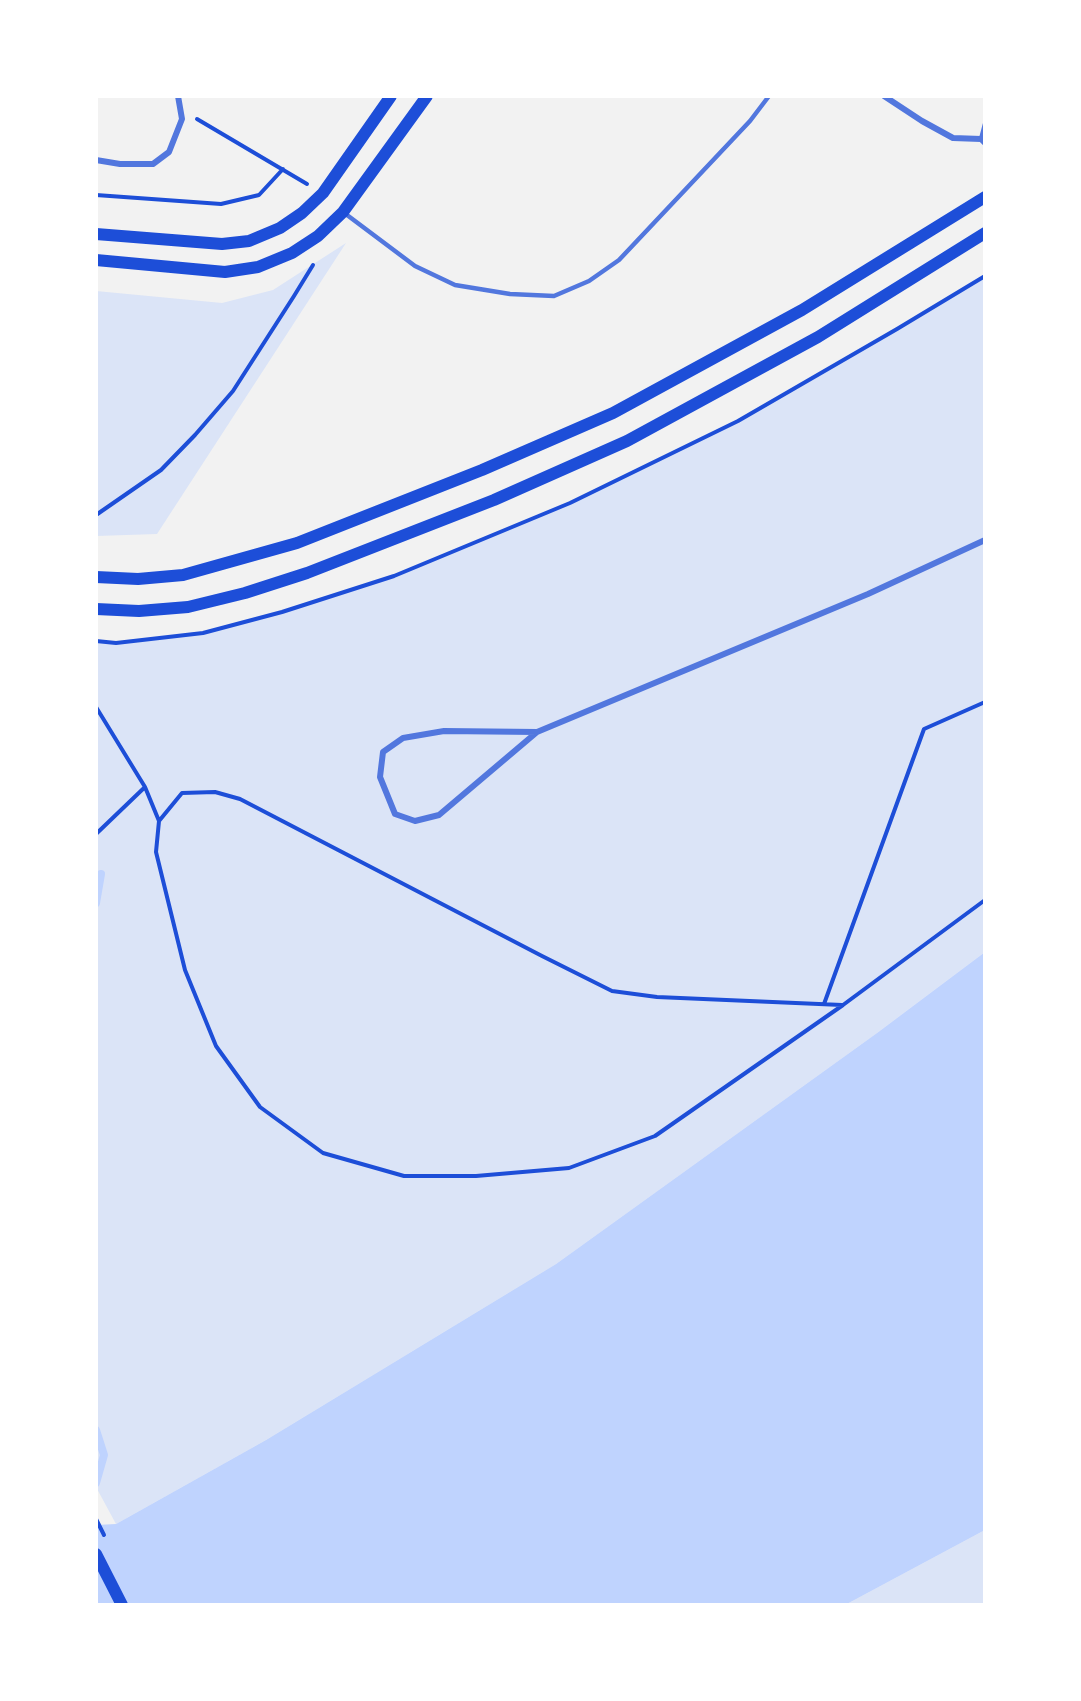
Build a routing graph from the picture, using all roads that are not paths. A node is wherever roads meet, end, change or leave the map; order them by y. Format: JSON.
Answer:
{"nodes":[{"id":1,"x":178,"y":96,"type":"edge"},
{"id":2,"x":391,"y":96,"type":"edge"},
{"id":3,"x":427,"y":96,"type":"edge"},
{"id":4,"x":769,"y":96,"type":"edge"},
{"id":5,"x":884,"y":96,"type":"edge"},
{"id":6,"x":985,"y":124,"type":"edge"},
{"id":7,"x":983,"y":141,"type":"edge"},
{"id":8,"x":96,"y":160,"type":"edge"},
{"id":9,"x":985,"y":197,"type":"edge"},
{"id":10,"x":343,"y":212,"type":"junction"},
{"id":11,"x":985,"y":233,"type":"edge"},
{"id":12,"x":96,"y":234,"type":"edge"},
{"id":13,"x":96,"y":260,"type":"edge"},
{"id":14,"x":985,"y":540,"type":"edge"},
{"id":15,"x":96,"y":577,"type":"edge"},
{"id":16,"x":96,"y":609,"type":"edge"},
{"id":17,"x":537,"y":732,"type":"junction"},
{"id":18,"x":96,"y":1554,"type":"edge"},
{"id":19,"x":122,"y":1605,"type":"edge"}],
"edges":[{"from":1,"to":8,"type":"street"},
{"from":2,"to":12,"type":"main road"},
{"from":3,"to":10,"type":"main road"},
{"from":4,"to":10,"type":"lane"},
{"from":5,"to":7,"type":"street"},
{"from":6,"to":7,"type":"lane"},
{"from":9,"to":15,"type":"main road"},
{"from":10,"to":13,"type":"main road"},
{"from":11,"to":16,"type":"main road"},
{"from":14,"to":17,"type":"street"},
{"from":17,"to":17,"type":"street"},
{"from":18,"to":19,"type":"main road"}]}
